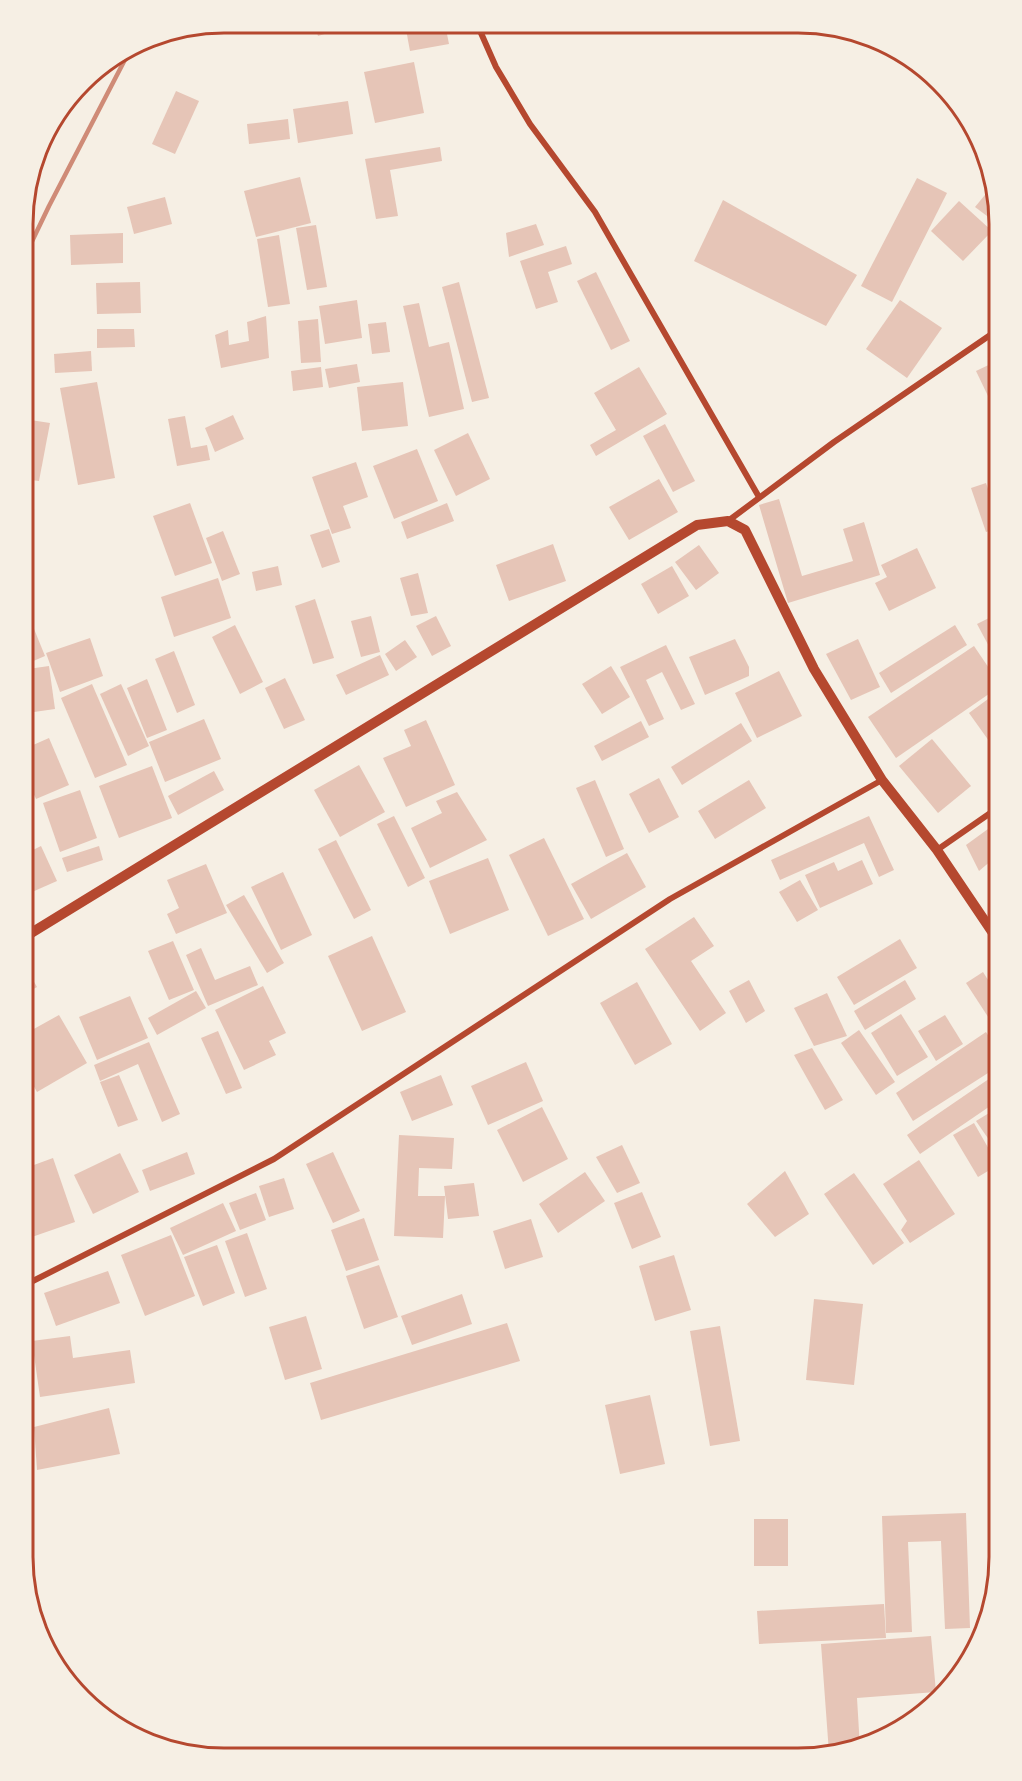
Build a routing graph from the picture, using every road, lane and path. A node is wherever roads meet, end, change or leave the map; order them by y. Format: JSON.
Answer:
{"nodes":[{"id":1,"x":481,"y":33,"type":"edge"},
{"id":2,"x":989,"y":336,"type":"edge"},
{"id":3,"x":759,"y":497,"type":"junction"},
{"id":4,"x":728,"y":521,"type":"junction"},
{"id":5,"x":882,"y":780,"type":"junction"},
{"id":6,"x":989,"y":814,"type":"edge"},
{"id":7,"x":937,"y":850,"type":"junction"},
{"id":8,"x":989,"y":927,"type":"edge"},
{"id":9,"x":33,"y":932,"type":"edge"},
{"id":10,"x":33,"y":1281,"type":"edge"}],
"edges":[{"from":1,"to":3,"type":"street"},
{"from":2,"to":3,"type":"street"},
{"from":3,"to":4,"type":"street"},
{"from":4,"to":5,"type":"street"},
{"from":4,"to":9,"type":"street"},
{"from":5,"to":7,"type":"street"},
{"from":5,"to":10,"type":"street"},
{"from":6,"to":7,"type":"street"},
{"from":7,"to":8,"type":"street"}]}
